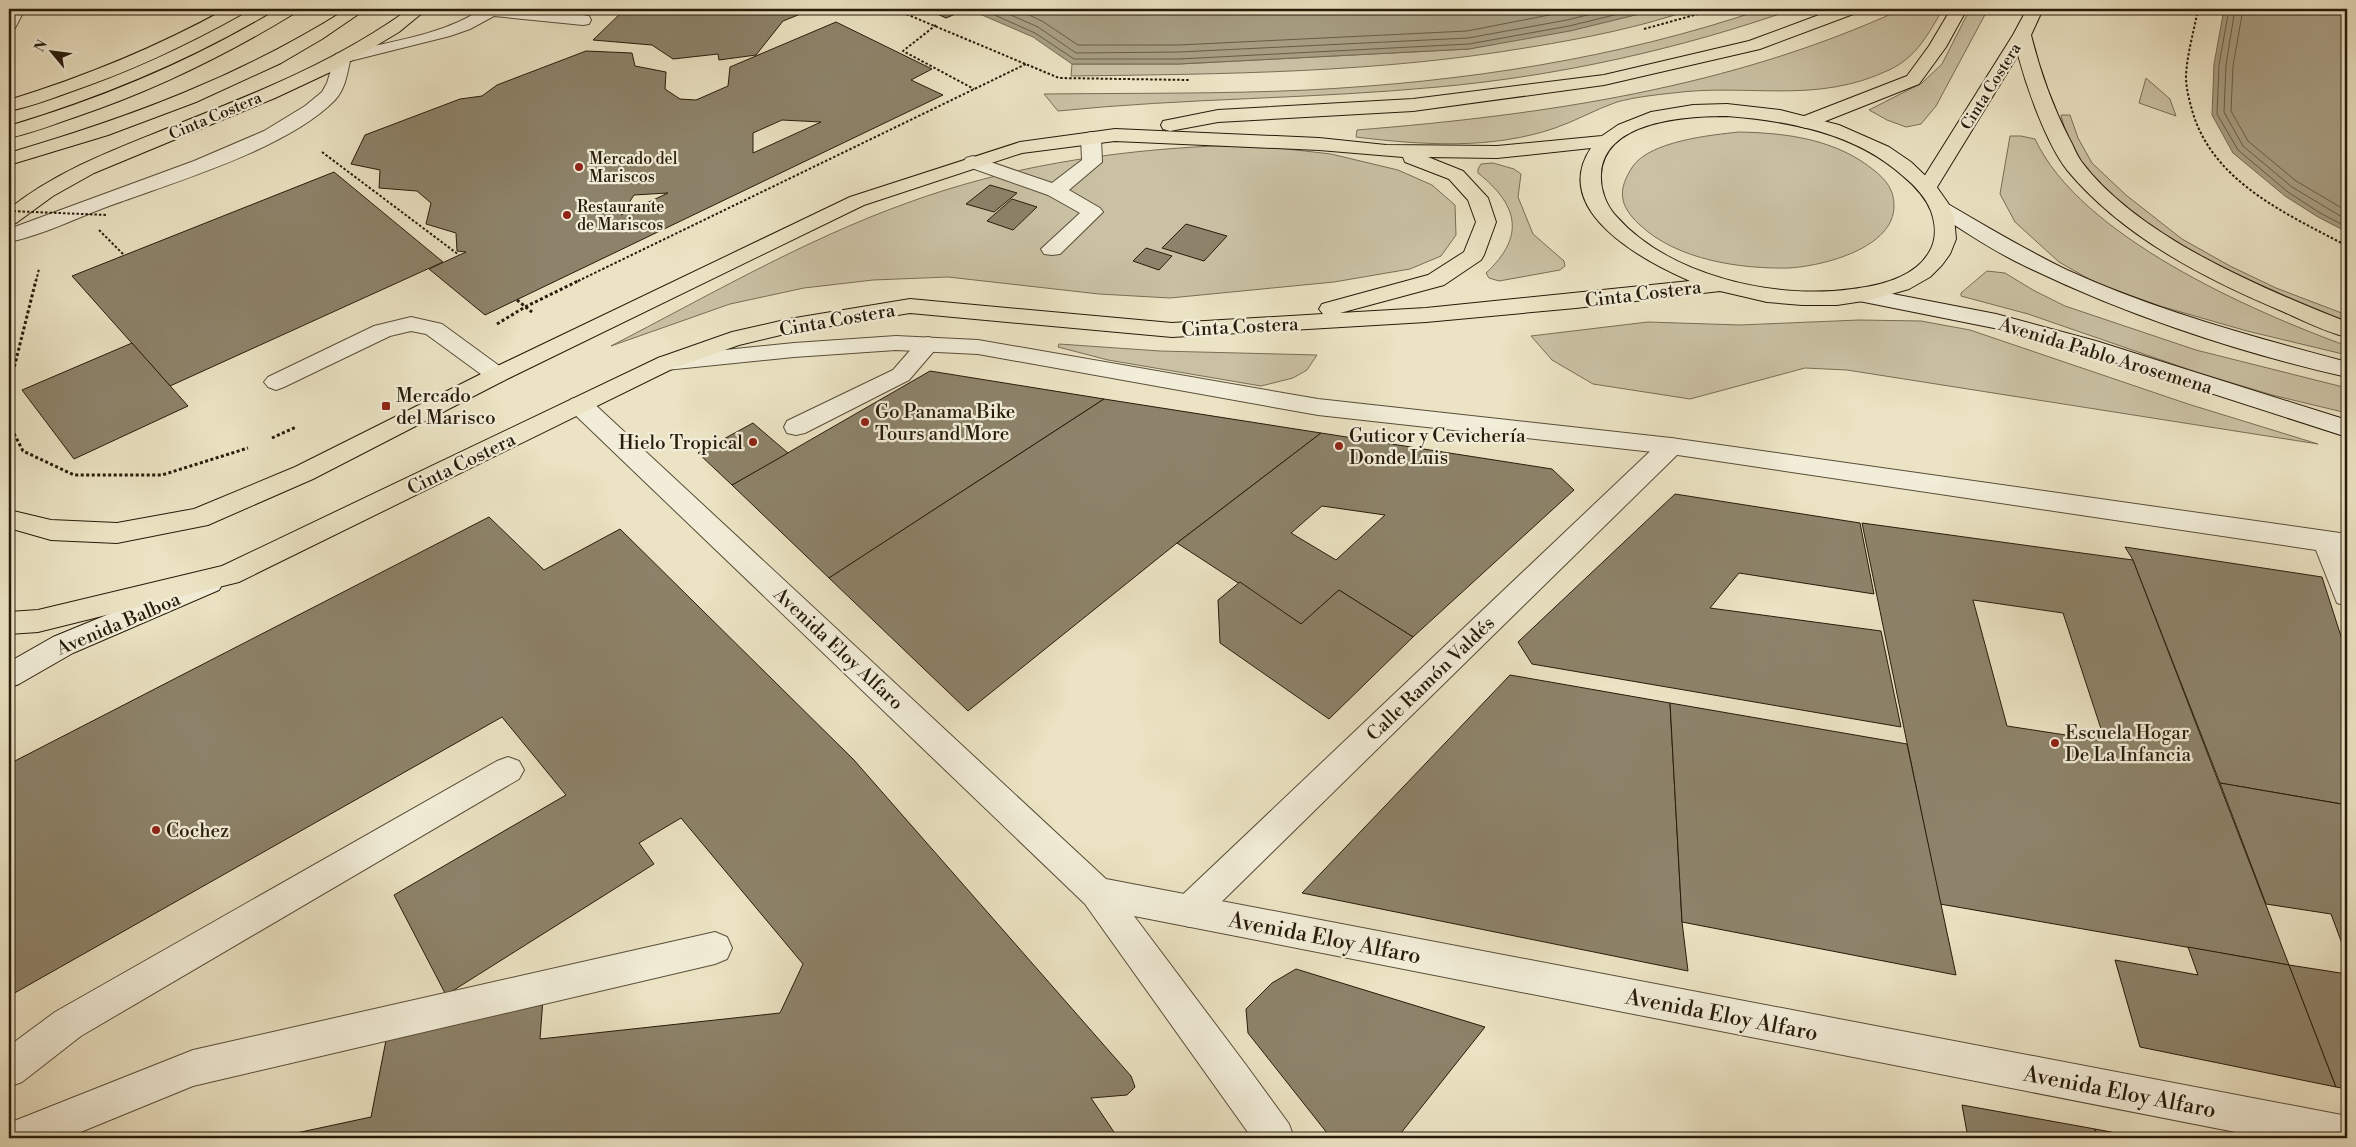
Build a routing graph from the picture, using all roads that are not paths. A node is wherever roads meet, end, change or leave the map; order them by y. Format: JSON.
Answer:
{"nodes":[{"id":1,"x":17,"y":9,"type":"edge"},
{"id":2,"x":238,"y":9,"type":"edge"},
{"id":3,"x":289,"y":9,"type":"edge"},
{"id":4,"x":358,"y":9,"type":"edge"},
{"id":5,"x":419,"y":9,"type":"edge"},
{"id":6,"x":1850,"y":9,"type":"edge"},
{"id":7,"x":1959,"y":9,"type":"edge"},
{"id":8,"x":2035,"y":9,"type":"edge"},
{"id":9,"x":492,"y":10,"type":"edge"},
{"id":10,"x":583,"y":20,"type":"dead end"},
{"id":11,"x":9,"y":24,"type":"edge"},
{"id":12,"x":2022,"y":35,"type":"junction"},
{"id":13,"x":342,"y":58,"type":"junction"},
{"id":14,"x":9,"y":106,"type":"edge"},
{"id":15,"x":1806,"y":122,"type":"junction"},
{"id":16,"x":9,"y":132,"type":"edge"},
{"id":17,"x":1115,"y":135,"type":"junction"},
{"id":18,"x":1091,"y":138,"type":"junction"},
{"id":19,"x":1608,"y":141,"type":"junction"},
{"id":20,"x":1386,"y":151,"type":"junction"},
{"id":21,"x":9,"y":159,"type":"edge"},
{"id":22,"x":973,"y":162,"type":"junction"},
{"id":23,"x":1927,"y":188,"type":"junction"},
{"id":24,"x":1055,"y":191,"type":"junction"},
{"id":25,"x":1940,"y":208,"type":"junction"},
{"id":26,"x":9,"y":219,"type":"edge"},
{"id":27,"x":9,"y":236,"type":"edge"},
{"id":28,"x":1052,"y":250,"type":"dead end"},
{"id":29,"x":1721,"y":284,"type":"junction"},
{"id":30,"x":1862,"y":295,"type":"junction"},
{"id":31,"x":1271,"y":325,"type":"junction"},
{"id":32,"x":2347,"y":330,"type":"edge"},
{"id":33,"x":928,"y":344,"type":"junction"},
{"id":34,"x":666,"y":363,"type":"junction"},
{"id":35,"x":2347,"y":370,"type":"edge"},
{"id":36,"x":497,"y":374,"type":"junction"},
{"id":37,"x":276,"y":382,"type":"dead end"},
{"id":38,"x":580,"y":405,"type":"junction"},
{"id":39,"x":796,"y":427,"type":"dead end"},
{"id":40,"x":2347,"y":429,"type":"edge"},
{"id":41,"x":1671,"y":446,"type":"junction"},
{"id":42,"x":9,"y":519,"type":"edge"},
{"id":43,"x":2336,"y":543,"type":"edge"},
{"id":44,"x":229,"y":575,"type":"junction"},
{"id":45,"x":2347,"y":596,"type":"edge"},
{"id":46,"x":9,"y":623,"type":"edge"},
{"id":47,"x":9,"y":676,"type":"edge"},
{"id":48,"x":508,"y":770,"type":"dead end"},
{"id":49,"x":1097,"y":892,"type":"junction"},
{"id":50,"x":1189,"y":910,"type":"junction"},
{"id":51,"x":715,"y":948,"type":"dead end"},
{"id":52,"x":9,"y":1069,"type":"edge"},
{"id":53,"x":2347,"y":1136,"type":"edge"},
{"id":54,"x":20,"y":1138,"type":"edge"},
{"id":55,"x":1275,"y":1138,"type":"edge"}],
"edges":[{"from":1,"to":11,"type":"street"},
{"from":2,"to":14,"type":"main road"},
{"from":3,"to":16,"type":"main road"},
{"from":4,"to":21,"type":"main road"},
{"from":5,"to":13,"type":"main road","name":"Cinta Costera"},
{"from":6,"to":17,"type":"main road"},
{"from":7,"to":15,"type":"main road"},
{"from":8,"to":12,"type":"main road","name":"Cinta Costera"},
{"from":9,"to":10,"type":"street"},
{"from":9,"to":13,"type":"street"},
{"from":12,"to":23,"type":"main road","name":"Cinta Costera"},
{"from":12,"to":32,"type":"main road"},
{"from":13,"to":26,"type":"main road","name":"Cinta Costera"},
{"from":13,"to":27,"type":"street"},
{"from":15,"to":19,"type":"main road"},
{"from":15,"to":23,"type":"main road"},
{"from":17,"to":18,"type":"main road"},
{"from":17,"to":20,"type":"main road"},
{"from":18,"to":22,"type":"main road"},
{"from":18,"to":24,"type":"street"},
{"from":19,"to":20,"type":"main road"},
{"from":19,"to":29,"type":"main road"},
{"from":20,"to":31,"type":"main road"},
{"from":22,"to":24,"type":"street"},
{"from":22,"to":36,"type":"main road"},
{"from":23,"to":25,"type":"main road"},
{"from":24,"to":28,"type":"street"},
{"from":25,"to":30,"type":"main road"},
{"from":25,"to":35,"type":"street"},
{"from":29,"to":30,"type":"main road"},
{"from":29,"to":31,"type":"main road","name":"Cinta Costera"},
{"from":30,"to":40,"type":"street","name":"Avenida Pablo Arosemena"},
{"from":31,"to":34,"type":"main road","name":"Cinta Costera"},
{"from":33,"to":34,"type":"street"},
{"from":33,"to":39,"type":"street"},
{"from":33,"to":41,"type":"street"},
{"from":34,"to":38,"type":"main road","name":"Cinta Costera"},
{"from":36,"to":37,"type":"street"},
{"from":36,"to":42,"type":"main road"},
{"from":38,"to":44,"type":"main road","name":"Cinta Costera"},
{"from":38,"to":49,"type":"street","name":"Avenida Eloy Alfaro"},
{"from":41,"to":43,"type":"street"},
{"from":41,"to":50,"type":"street","name":"Calle Ramón Valdés"},
{"from":43,"to":45,"type":"street"},
{"from":44,"to":46,"type":"main road","name":"Cinta Costera"},
{"from":44,"to":47,"type":"street","name":"Avenida Balboa"},
{"from":48,"to":52,"type":"street"},
{"from":49,"to":50,"type":"street","name":"Avenida Eloy Alfaro"},
{"from":49,"to":55,"type":"street","name":"Avenida Eloy Alfaro"},
{"from":50,"to":53,"type":"street","name":"Avenida Eloy Alfaro"},
{"from":51,"to":54,"type":"street"}]}
